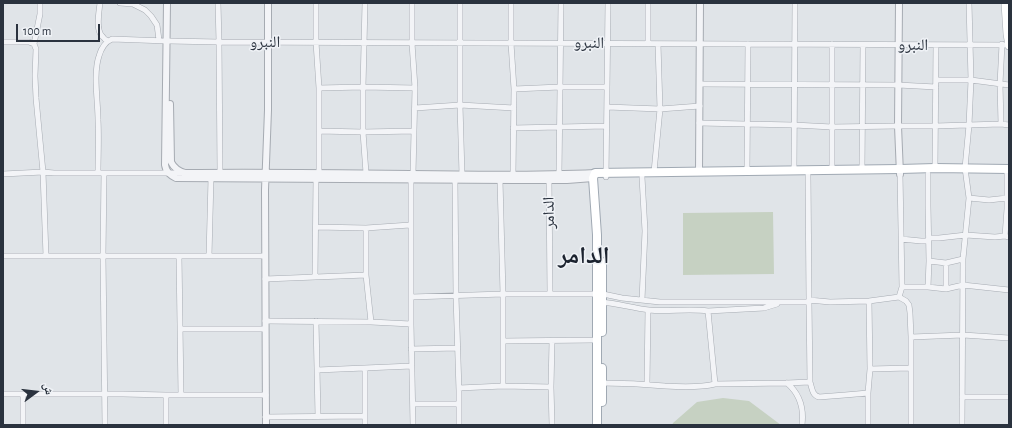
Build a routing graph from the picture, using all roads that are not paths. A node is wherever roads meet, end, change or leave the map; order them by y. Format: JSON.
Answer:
{"nodes":[{"id":1,"x":40,"y":3,"type":"edge"},
{"id":2,"x":100,"y":3,"type":"edge"},
{"id":3,"x":120,"y":3,"type":"edge"},
{"id":4,"x":168,"y":3,"type":"edge"},
{"id":5,"x":218,"y":3,"type":"edge"},
{"id":6,"x":268,"y":3,"type":"edge"},
{"id":7,"x":316,"y":3,"type":"edge"},
{"id":8,"x":365,"y":3,"type":"edge"},
{"id":9,"x":412,"y":3,"type":"edge"},
{"id":10,"x":460,"y":3,"type":"edge"},
{"id":11,"x":511,"y":3,"type":"edge"},
{"id":12,"x":561,"y":3,"type":"edge"},
{"id":13,"x":608,"y":3,"type":"edge"},
{"id":14,"x":648,"y":3,"type":"edge"},
{"id":15,"x":700,"y":3,"type":"edge"},
{"id":16,"x":795,"y":3,"type":"edge"},
{"id":17,"x":899,"y":3,"type":"edge"},
{"id":18,"x":969,"y":3,"type":"edge"},
{"id":19,"x":1005,"y":3,"type":"edge"},
{"id":20,"x":159,"y":40,"type":"junction"},
{"id":21,"x":108,"y":41,"type":"junction"},
{"id":22,"x":168,"y":41,"type":"junction"},
{"id":23,"x":3,"y":42,"type":"edge"},
{"id":24,"x":219,"y":42,"type":"junction"},
{"id":25,"x":267,"y":42,"type":"junction"},
{"id":26,"x":316,"y":42,"type":"junction"},
{"id":27,"x":365,"y":43,"type":"junction"},
{"id":28,"x":412,"y":43,"type":"junction"},
{"id":29,"x":460,"y":43,"type":"junction"},
{"id":30,"x":511,"y":43,"type":"junction"},
{"id":31,"x":560,"y":43,"type":"junction"},
{"id":32,"x":700,"y":43,"type":"junction"},
{"id":33,"x":34,"y":44,"type":"junction"},
{"id":34,"x":607,"y":44,"type":"junction"},
{"id":35,"x":648,"y":44,"type":"junction"},
{"id":36,"x":658,"y":44,"type":"junction"},
{"id":37,"x":748,"y":44,"type":"junction"},
{"id":38,"x":795,"y":44,"type":"junction"},
{"id":39,"x":832,"y":44,"type":"junction"},
{"id":40,"x":899,"y":44,"type":"junction"},
{"id":41,"x":863,"y":45,"type":"junction"},
{"id":42,"x":936,"y":45,"type":"junction"},
{"id":43,"x":970,"y":45,"type":"junction"},
{"id":44,"x":1006,"y":45,"type":"edge"},
{"id":45,"x":936,"y":80,"type":"junction"},
{"id":46,"x":971,"y":80,"type":"junction"},
{"id":47,"x":700,"y":84,"type":"junction"},
{"id":48,"x":794,"y":84,"type":"junction"},
{"id":49,"x":832,"y":84,"type":"junction"},
{"id":50,"x":1000,"y":84,"type":"junction"},
{"id":51,"x":748,"y":85,"type":"junction"},
{"id":52,"x":862,"y":85,"type":"junction"},
{"id":53,"x":898,"y":85,"type":"junction"},
{"id":54,"x":1009,"y":85,"type":"edge"},
{"id":55,"x":363,"y":87,"type":"junction"},
{"id":56,"x":560,"y":87,"type":"junction"},
{"id":57,"x":606,"y":87,"type":"junction"},
{"id":58,"x":936,"y":87,"type":"junction"},
{"id":59,"x":319,"y":88,"type":"junction"},
{"id":60,"x":415,"y":88,"type":"junction"},
{"id":61,"x":514,"y":89,"type":"junction"},
{"id":62,"x":460,"y":105,"type":"junction"},
{"id":63,"x":700,"y":106,"type":"junction"},
{"id":64,"x":607,"y":107,"type":"junction"},
{"id":65,"x":415,"y":108,"type":"junction"},
{"id":66,"x":514,"y":108,"type":"junction"},
{"id":67,"x":660,"y":109,"type":"junction"},
{"id":68,"x":699,"y":123,"type":"junction"},
{"id":69,"x":748,"y":124,"type":"junction"},
{"id":70,"x":1001,"y":124,"type":"junction"},
{"id":71,"x":794,"y":125,"type":"junction"},
{"id":72,"x":969,"y":125,"type":"junction"},
{"id":73,"x":1009,"y":125,"type":"edge"},
{"id":74,"x":606,"y":126,"type":"junction"},
{"id":75,"x":898,"y":126,"type":"junction"},
{"id":76,"x":935,"y":126,"type":"junction"},
{"id":77,"x":559,"y":127,"type":"junction"},
{"id":78,"x":832,"y":127,"type":"junction"},
{"id":79,"x":862,"y":127,"type":"junction"},
{"id":80,"x":513,"y":128,"type":"junction"},
{"id":81,"x":319,"y":131,"type":"junction"},
{"id":82,"x":414,"y":131,"type":"junction"},
{"id":83,"x":363,"y":132,"type":"junction"},
{"id":84,"x":862,"y":169,"type":"junction"},
{"id":85,"x":832,"y":170,"type":"junction"},
{"id":86,"x":699,"y":171,"type":"junction"},
{"id":87,"x":748,"y":171,"type":"junction"},
{"id":88,"x":794,"y":171,"type":"junction"},
{"id":89,"x":931,"y":171,"type":"junction"},
{"id":90,"x":966,"y":171,"type":"junction"},
{"id":91,"x":1008,"y":171,"type":"edge"},
{"id":92,"x":43,"y":172,"type":"junction"},
{"id":93,"x":220,"y":172,"type":"junction"},
{"id":94,"x":654,"y":172,"type":"junction"},
{"id":95,"x":900,"y":172,"type":"junction"},
{"id":96,"x":98,"y":173,"type":"junction"},
{"id":97,"x":104,"y":173,"type":"junction"},
{"id":98,"x":168,"y":173,"type":"junction"},
{"id":99,"x":185,"y":173,"type":"junction"},
{"id":100,"x":3,"y":174,"type":"edge"},
{"id":101,"x":366,"y":174,"type":"junction"},
{"id":102,"x":462,"y":174,"type":"junction"},
{"id":103,"x":559,"y":174,"type":"junction"},
{"id":104,"x":266,"y":175,"type":"junction"},
{"id":105,"x":513,"y":175,"type":"junction"},
{"id":106,"x":600,"y":175,"type":"junction"},
{"id":107,"x":317,"y":176,"type":"junction"},
{"id":108,"x":808,"y":176,"type":"junction"},
{"id":109,"x":412,"y":177,"type":"junction"},
{"id":110,"x":642,"y":177,"type":"junction"},
{"id":111,"x":211,"y":178,"type":"junction"},
{"id":112,"x":455,"y":180,"type":"junction"},
{"id":113,"x":500,"y":180,"type":"junction"},
{"id":114,"x":549,"y":180,"type":"junction"},
{"id":115,"x":969,"y":198,"type":"junction"},
{"id":116,"x":1008,"y":198,"type":"junction"},
{"id":117,"x":410,"y":226,"type":"junction"},
{"id":118,"x":316,"y":227,"type":"junction"},
{"id":119,"x":366,"y":228,"type":"junction"},
{"id":120,"x":966,"y":235,"type":"junction"},
{"id":121,"x":1007,"y":237,"type":"edge"},
{"id":122,"x":929,"y":238,"type":"junction"},
{"id":123,"x":901,"y":239,"type":"junction"},
{"id":124,"x":3,"y":256,"type":"edge"},
{"id":125,"x":46,"y":256,"type":"junction"},
{"id":126,"x":103,"y":256,"type":"junction"},
{"id":127,"x":179,"y":256,"type":"junction"},
{"id":128,"x":209,"y":256,"type":"junction"},
{"id":129,"x":265,"y":256,"type":"junction"},
{"id":130,"x":963,"y":259,"type":"junction"},
{"id":131,"x":929,"y":261,"type":"junction"},
{"id":132,"x":946,"y":263,"type":"junction"},
{"id":133,"x":366,"y":275,"type":"junction"},
{"id":134,"x":315,"y":277,"type":"junction"},
{"id":135,"x":265,"y":279,"type":"junction"},
{"id":136,"x":963,"y":285,"type":"junction"},
{"id":137,"x":902,"y":287,"type":"junction"},
{"id":138,"x":928,"y":287,"type":"junction"},
{"id":139,"x":946,"y":289,"type":"junction"},
{"id":140,"x":1009,"y":290,"type":"edge"},
{"id":141,"x":503,"y":294,"type":"junction"},
{"id":142,"x":550,"y":294,"type":"junction"},
{"id":143,"x":456,"y":296,"type":"junction"},
{"id":144,"x":411,"y":297,"type":"junction"},
{"id":145,"x":899,"y":297,"type":"junction"},
{"id":146,"x":599,"y":298,"type":"junction"},
{"id":147,"x":642,"y":300,"type":"junction"},
{"id":148,"x":809,"y":301,"type":"junction"},
{"id":149,"x":869,"y":301,"type":"junction"},
{"id":150,"x":786,"y":302,"type":"junction"},
{"id":151,"x":648,"y":310,"type":"junction"},
{"id":152,"x":708,"y":311,"type":"junction"},
{"id":153,"x":265,"y":321,"type":"junction"},
{"id":154,"x":316,"y":321,"type":"junction"},
{"id":155,"x":371,"y":322,"type":"junction"},
{"id":156,"x":411,"y":324,"type":"junction"},
{"id":157,"x":180,"y":329,"type":"junction"},
{"id":158,"x":266,"y":329,"type":"junction"},
{"id":159,"x":963,"y":335,"type":"junction"},
{"id":160,"x":911,"y":337,"type":"junction"},
{"id":161,"x":597,"y":338,"type":"junction"},
{"id":162,"x":1009,"y":338,"type":"edge"},
{"id":163,"x":503,"y":341,"type":"junction"},
{"id":164,"x":552,"y":341,"type":"junction"},
{"id":165,"x":458,"y":348,"type":"junction"},
{"id":166,"x":412,"y":349,"type":"junction"},
{"id":167,"x":412,"y":366,"type":"junction"},
{"id":168,"x":365,"y":368,"type":"junction"},
{"id":169,"x":910,"y":368,"type":"junction"},
{"id":170,"x":870,"y":369,"type":"junction"},
{"id":171,"x":317,"y":370,"type":"junction"},
{"id":172,"x":810,"y":382,"type":"junction"},
{"id":173,"x":602,"y":383,"type":"junction"},
{"id":174,"x":647,"y":384,"type":"junction"},
{"id":175,"x":715,"y":384,"type":"junction"},
{"id":176,"x":787,"y":384,"type":"junction"},
{"id":177,"x":503,"y":386,"type":"junction"},
{"id":178,"x":551,"y":387,"type":"junction"},
{"id":179,"x":459,"y":388,"type":"junction"},
{"id":180,"x":868,"y":393,"type":"junction"},
{"id":181,"x":3,"y":394,"type":"edge"},
{"id":182,"x":23,"y":394,"type":"junction"},
{"id":183,"x":105,"y":394,"type":"junction"},
{"id":184,"x":166,"y":395,"type":"junction"},
{"id":185,"x":181,"y":395,"type":"junction"},
{"id":186,"x":266,"y":395,"type":"junction"},
{"id":187,"x":962,"y":397,"type":"junction"},
{"id":188,"x":1009,"y":397,"type":"edge"},
{"id":189,"x":413,"y":404,"type":"junction"},
{"id":190,"x":459,"y":404,"type":"junction"},
{"id":191,"x":318,"y":416,"type":"junction"},
{"id":192,"x":366,"y":416,"type":"junction"},
{"id":193,"x":266,"y":417,"type":"junction"},
{"id":194,"x":23,"y":425,"type":"edge"},
{"id":195,"x":105,"y":425,"type":"edge"},
{"id":196,"x":166,"y":425,"type":"edge"},
{"id":197,"x":266,"y":425,"type":"edge"},
{"id":198,"x":365,"y":425,"type":"edge"},
{"id":199,"x":413,"y":425,"type":"edge"},
{"id":200,"x":458,"y":425,"type":"edge"},
{"id":201,"x":552,"y":425,"type":"edge"},
{"id":202,"x":597,"y":425,"type":"edge"},
{"id":203,"x":602,"y":425,"type":"edge"},
{"id":204,"x":802,"y":425,"type":"edge"},
{"id":205,"x":868,"y":425,"type":"edge"},
{"id":206,"x":910,"y":425,"type":"edge"},
{"id":207,"x":962,"y":425,"type":"edge"}],
"edges":[{"from":1,"to":33,"type":"street"},
{"from":2,"to":21,"type":"street"},
{"from":3,"to":20,"type":"street"},
{"from":4,"to":22,"type":"street"},
{"from":5,"to":24,"type":"street"},
{"from":6,"to":25,"type":"street"},
{"from":7,"to":26,"type":"street"},
{"from":8,"to":27,"type":"street"},
{"from":9,"to":28,"type":"street"},
{"from":10,"to":29,"type":"street"},
{"from":11,"to":30,"type":"street"},
{"from":12,"to":31,"type":"street"},
{"from":13,"to":34,"type":"street"},
{"from":14,"to":35,"type":"street"},
{"from":15,"to":32,"type":"street"},
{"from":16,"to":38,"type":"street"},
{"from":17,"to":40,"type":"street"},
{"from":18,"to":43,"type":"street"},
{"from":19,"to":44,"type":"main road"},
{"from":20,"to":21,"type":"street","name":"النبرو"},
{"from":20,"to":22,"type":"street","name":"النبرو"},
{"from":21,"to":96,"type":"street"},
{"from":22,"to":24,"type":"street","name":"النبرو"},
{"from":22,"to":98,"type":"street"},
{"from":22,"to":99,"type":"street"},
{"from":23,"to":33,"type":"street"},
{"from":24,"to":25,"type":"street","name":"النبرو"},
{"from":24,"to":93,"type":"street"},
{"from":25,"to":26,"type":"street","name":"النبرو"},
{"from":25,"to":104,"type":"street"},
{"from":26,"to":27,"type":"street","name":"النبرو"},
{"from":26,"to":59,"type":"street"},
{"from":27,"to":28,"type":"street","name":"النبرو"},
{"from":27,"to":55,"type":"street"},
{"from":28,"to":29,"type":"street","name":"النبرو"},
{"from":28,"to":60,"type":"street"},
{"from":29,"to":30,"type":"street","name":"النبرو"},
{"from":29,"to":62,"type":"street"},
{"from":30,"to":31,"type":"street","name":"النبرو"},
{"from":30,"to":61,"type":"street"},
{"from":31,"to":34,"type":"street","name":"النبرو"},
{"from":31,"to":56,"type":"street"},
{"from":32,"to":36,"type":"street","name":"النبرو"},
{"from":32,"to":37,"type":"street","name":"النبرو"},
{"from":32,"to":47,"type":"street"},
{"from":33,"to":92,"type":"street"},
{"from":34,"to":35,"type":"street","name":"النبرو"},
{"from":34,"to":57,"type":"street"},
{"from":35,"to":36,"type":"street","name":"النبرو"},
{"from":36,"to":67,"type":"street"},
{"from":37,"to":38,"type":"street","name":"النبرو"},
{"from":37,"to":51,"type":"street"},
{"from":38,"to":39,"type":"street","name":"النبرو"},
{"from":38,"to":48,"type":"street"},
{"from":39,"to":41,"type":"street","name":"النبرو"},
{"from":39,"to":49,"type":"street"},
{"from":40,"to":41,"type":"street","name":"النبرو"},
{"from":40,"to":42,"type":"street","name":"النبرو"},
{"from":40,"to":53,"type":"street"},
{"from":41,"to":52,"type":"street"},
{"from":42,"to":43,"type":"street","name":"النبرو"},
{"from":42,"to":45,"type":"street"},
{"from":43,"to":44,"type":"street","name":"النبرو"},
{"from":43,"to":46,"type":"street"},
{"from":44,"to":50,"type":"street"},
{"from":45,"to":46,"type":"street"},
{"from":45,"to":58,"type":"street"},
{"from":46,"to":50,"type":"street"},
{"from":46,"to":72,"type":"street"},
{"from":47,"to":51,"type":"street"},
{"from":47,"to":63,"type":"street"},
{"from":48,"to":49,"type":"street"},
{"from":48,"to":51,"type":"street"},
{"from":48,"to":71,"type":"street"},
{"from":49,"to":52,"type":"street"},
{"from":49,"to":78,"type":"street"},
{"from":50,"to":54,"type":"street"},
{"from":50,"to":70,"type":"street"},
{"from":51,"to":69,"type":"street"},
{"from":52,"to":53,"type":"street"},
{"from":52,"to":79,"type":"street"},
{"from":53,"to":58,"type":"street"},
{"from":53,"to":75,"type":"street"},
{"from":55,"to":59,"type":"street"},
{"from":55,"to":60,"type":"street"},
{"from":55,"to":83,"type":"street"},
{"from":56,"to":57,"type":"street"},
{"from":56,"to":61,"type":"street"},
{"from":56,"to":77,"type":"street"},
{"from":57,"to":64,"type":"street"},
{"from":58,"to":76,"type":"street"},
{"from":59,"to":81,"type":"street"},
{"from":60,"to":65,"type":"street"},
{"from":61,"to":66,"type":"street"},
{"from":62,"to":65,"type":"street"},
{"from":62,"to":66,"type":"street"},
{"from":62,"to":102,"type":"street"},
{"from":63,"to":67,"type":"street"},
{"from":63,"to":68,"type":"street"},
{"from":64,"to":67,"type":"street"},
{"from":64,"to":74,"type":"street"},
{"from":65,"to":82,"type":"street"},
{"from":66,"to":80,"type":"street"},
{"from":67,"to":94,"type":"street"},
{"from":68,"to":69,"type":"street"},
{"from":68,"to":86,"type":"street"},
{"from":69,"to":71,"type":"street"},
{"from":69,"to":87,"type":"street"},
{"from":70,"to":72,"type":"street"},
{"from":70,"to":73,"type":"street"},
{"from":71,"to":78,"type":"street"},
{"from":71,"to":88,"type":"street"},
{"from":72,"to":76,"type":"street"},
{"from":72,"to":90,"type":"street"},
{"from":74,"to":77,"type":"street"},
{"from":74,"to":106,"type":"street"},
{"from":75,"to":76,"type":"street"},
{"from":75,"to":79,"type":"street"},
{"from":75,"to":95,"type":"street"},
{"from":76,"to":89,"type":"street"},
{"from":77,"to":80,"type":"street"},
{"from":77,"to":103,"type":"street"},
{"from":78,"to":79,"type":"street"},
{"from":78,"to":85,"type":"street"},
{"from":79,"to":84,"type":"street"},
{"from":80,"to":105,"type":"street"},
{"from":81,"to":83,"type":"street"},
{"from":81,"to":107,"type":"street"},
{"from":82,"to":83,"type":"street"},
{"from":82,"to":109,"type":"street"},
{"from":83,"to":101,"type":"street"},
{"from":84,"to":85,"type":"main road"},
{"from":84,"to":95,"type":"main road"},
{"from":85,"to":88,"type":"main road"},
{"from":86,"to":87,"type":"main road"},
{"from":86,"to":94,"type":"main road"},
{"from":87,"to":88,"type":"main road"},
{"from":89,"to":90,"type":"main road"},
{"from":89,"to":95,"type":"main road"},
{"from":89,"to":122,"type":"street"},
{"from":90,"to":91,"type":"main road"},
{"from":90,"to":115,"type":"street"},
{"from":91,"to":116,"type":"street"},
{"from":92,"to":96,"type":"street"},
{"from":92,"to":100,"type":"street"},
{"from":92,"to":125,"type":"street"},
{"from":93,"to":99,"type":"street"},
{"from":93,"to":104,"type":"street"},
{"from":94,"to":106,"type":"main road"},
{"from":95,"to":108,"type":"main road"},
{"from":95,"to":123,"type":"street"},
{"from":96,"to":97,"type":"street"},
{"from":97,"to":98,"type":"street"},
{"from":97,"to":126,"type":"street"},
{"from":98,"to":99,"type":"street"},
{"from":98,"to":111,"type":"street"},
{"from":101,"to":107,"type":"street"},
{"from":101,"to":109,"type":"street"},
{"from":102,"to":105,"type":"street"},
{"from":102,"to":109,"type":"street"},
{"from":103,"to":105,"type":"street"},
{"from":103,"to":106,"type":"street"},
{"from":104,"to":107,"type":"street"},
{"from":104,"to":111,"type":"street"},
{"from":104,"to":129,"type":"street"},
{"from":106,"to":110,"type":"main road"},
{"from":106,"to":114,"type":"street"},
{"from":106,"to":146,"type":"main road"},
{"from":107,"to":109,"type":"street"},
{"from":107,"to":118,"type":"street"},
{"from":108,"to":110,"type":"main road"},
{"from":108,"to":148,"type":"street"},
{"from":109,"to":112,"type":"street"},
{"from":109,"to":117,"type":"street"},
{"from":110,"to":147,"type":"street"},
{"from":111,"to":128,"type":"street"},
{"from":112,"to":113,"type":"street"},
{"from":112,"to":143,"type":"street"},
{"from":113,"to":114,"type":"street"},
{"from":113,"to":141,"type":"street"},
{"from":114,"to":142,"type":"street","name":"الدامر"},
{"from":115,"to":116,"type":"street"},
{"from":115,"to":120,"type":"street"},
{"from":116,"to":121,"type":"street"},
{"from":117,"to":119,"type":"street"},
{"from":117,"to":144,"type":"street"},
{"from":118,"to":119,"type":"street"},
{"from":118,"to":134,"type":"street"},
{"from":119,"to":133,"type":"street"},
{"from":120,"to":121,"type":"street"},
{"from":120,"to":122,"type":"street"},
{"from":120,"to":130,"type":"street"},
{"from":122,"to":123,"type":"street"},
{"from":122,"to":131,"type":"street"},
{"from":123,"to":137,"type":"street"},
{"from":124,"to":125,"type":"street"},
{"from":125,"to":126,"type":"street"},
{"from":126,"to":127,"type":"street"},
{"from":126,"to":183,"type":"street"},
{"from":127,"to":128,"type":"street"},
{"from":127,"to":157,"type":"street"},
{"from":128,"to":129,"type":"street"},
{"from":129,"to":135,"type":"street"},
{"from":130,"to":132,"type":"street"},
{"from":130,"to":136,"type":"street"},
{"from":131,"to":132,"type":"street"},
{"from":131,"to":138,"type":"street"},
{"from":132,"to":139,"type":"street"},
{"from":133,"to":134,"type":"street"},
{"from":133,"to":155,"type":"street"},
{"from":134,"to":135,"type":"street"},
{"from":135,"to":153,"type":"street"},
{"from":136,"to":139,"type":"street"},
{"from":136,"to":140,"type":"street"},
{"from":136,"to":159,"type":"street"},
{"from":137,"to":138,"type":"street"},
{"from":137,"to":145,"type":"street"},
{"from":138,"to":139,"type":"street"},
{"from":141,"to":142,"type":"street"},
{"from":141,"to":143,"type":"street"},
{"from":141,"to":163,"type":"street"},
{"from":142,"to":146,"type":"street"},
{"from":143,"to":144,"type":"street"},
{"from":143,"to":165,"type":"street"},
{"from":144,"to":156,"type":"street"},
{"from":145,"to":149,"type":"street"},
{"from":145,"to":160,"type":"street"},
{"from":146,"to":147,"type":"street"},
{"from":146,"to":151,"type":"street"},
{"from":146,"to":161,"type":"main road"},
{"from":146,"to":173,"type":"main road"},
{"from":147,"to":150,"type":"street"},
{"from":148,"to":149,"type":"street"},
{"from":148,"to":150,"type":"street"},
{"from":148,"to":172,"type":"street"},
{"from":149,"to":170,"type":"street"},
{"from":150,"to":152,"type":"street"},
{"from":151,"to":152,"type":"street"},
{"from":151,"to":174,"type":"street"},
{"from":152,"to":175,"type":"street"},
{"from":153,"to":154,"type":"street"},
{"from":153,"to":158,"type":"street"},
{"from":154,"to":155,"type":"street"},
{"from":154,"to":171,"type":"street"},
{"from":155,"to":156,"type":"street"},
{"from":156,"to":166,"type":"street"},
{"from":157,"to":158,"type":"street"},
{"from":157,"to":185,"type":"street"},
{"from":158,"to":186,"type":"street"},
{"from":159,"to":160,"type":"street"},
{"from":159,"to":162,"type":"street"},
{"from":159,"to":187,"type":"street"},
{"from":160,"to":169,"type":"street"},
{"from":161,"to":164,"type":"street"},
{"from":161,"to":202,"type":"main road"},
{"from":163,"to":164,"type":"street"},
{"from":163,"to":177,"type":"street"},
{"from":164,"to":178,"type":"street"},
{"from":165,"to":166,"type":"street"},
{"from":165,"to":179,"type":"street"},
{"from":166,"to":167,"type":"street"},
{"from":167,"to":168,"type":"street"},
{"from":167,"to":189,"type":"street"},
{"from":168,"to":171,"type":"street"},
{"from":168,"to":192,"type":"street"},
{"from":169,"to":170,"type":"street"},
{"from":169,"to":206,"type":"street"},
{"from":170,"to":180,"type":"street"},
{"from":171,"to":191,"type":"street"},
{"from":172,"to":176,"type":"street"},
{"from":172,"to":180,"type":"street"},
{"from":173,"to":174,"type":"street"},
{"from":173,"to":203,"type":"main road"},
{"from":174,"to":175,"type":"street"},
{"from":175,"to":176,"type":"street"},
{"from":176,"to":204,"type":"street"},
{"from":177,"to":178,"type":"street"},
{"from":177,"to":179,"type":"street"},
{"from":178,"to":201,"type":"street"},
{"from":179,"to":190,"type":"street"},
{"from":180,"to":205,"type":"street"},
{"from":181,"to":182,"type":"street"},
{"from":182,"to":183,"type":"street"},
{"from":182,"to":194,"type":"street"},
{"from":183,"to":184,"type":"street"},
{"from":183,"to":195,"type":"street"},
{"from":184,"to":185,"type":"street"},
{"from":184,"to":196,"type":"street"},
{"from":185,"to":186,"type":"street"},
{"from":186,"to":193,"type":"street"},
{"from":187,"to":188,"type":"street"},
{"from":187,"to":207,"type":"street"},
{"from":189,"to":190,"type":"street"},
{"from":189,"to":199,"type":"street"},
{"from":190,"to":200,"type":"street"},
{"from":191,"to":192,"type":"street"},
{"from":191,"to":193,"type":"street"},
{"from":192,"to":198,"type":"street"},
{"from":193,"to":197,"type":"street"}]}
